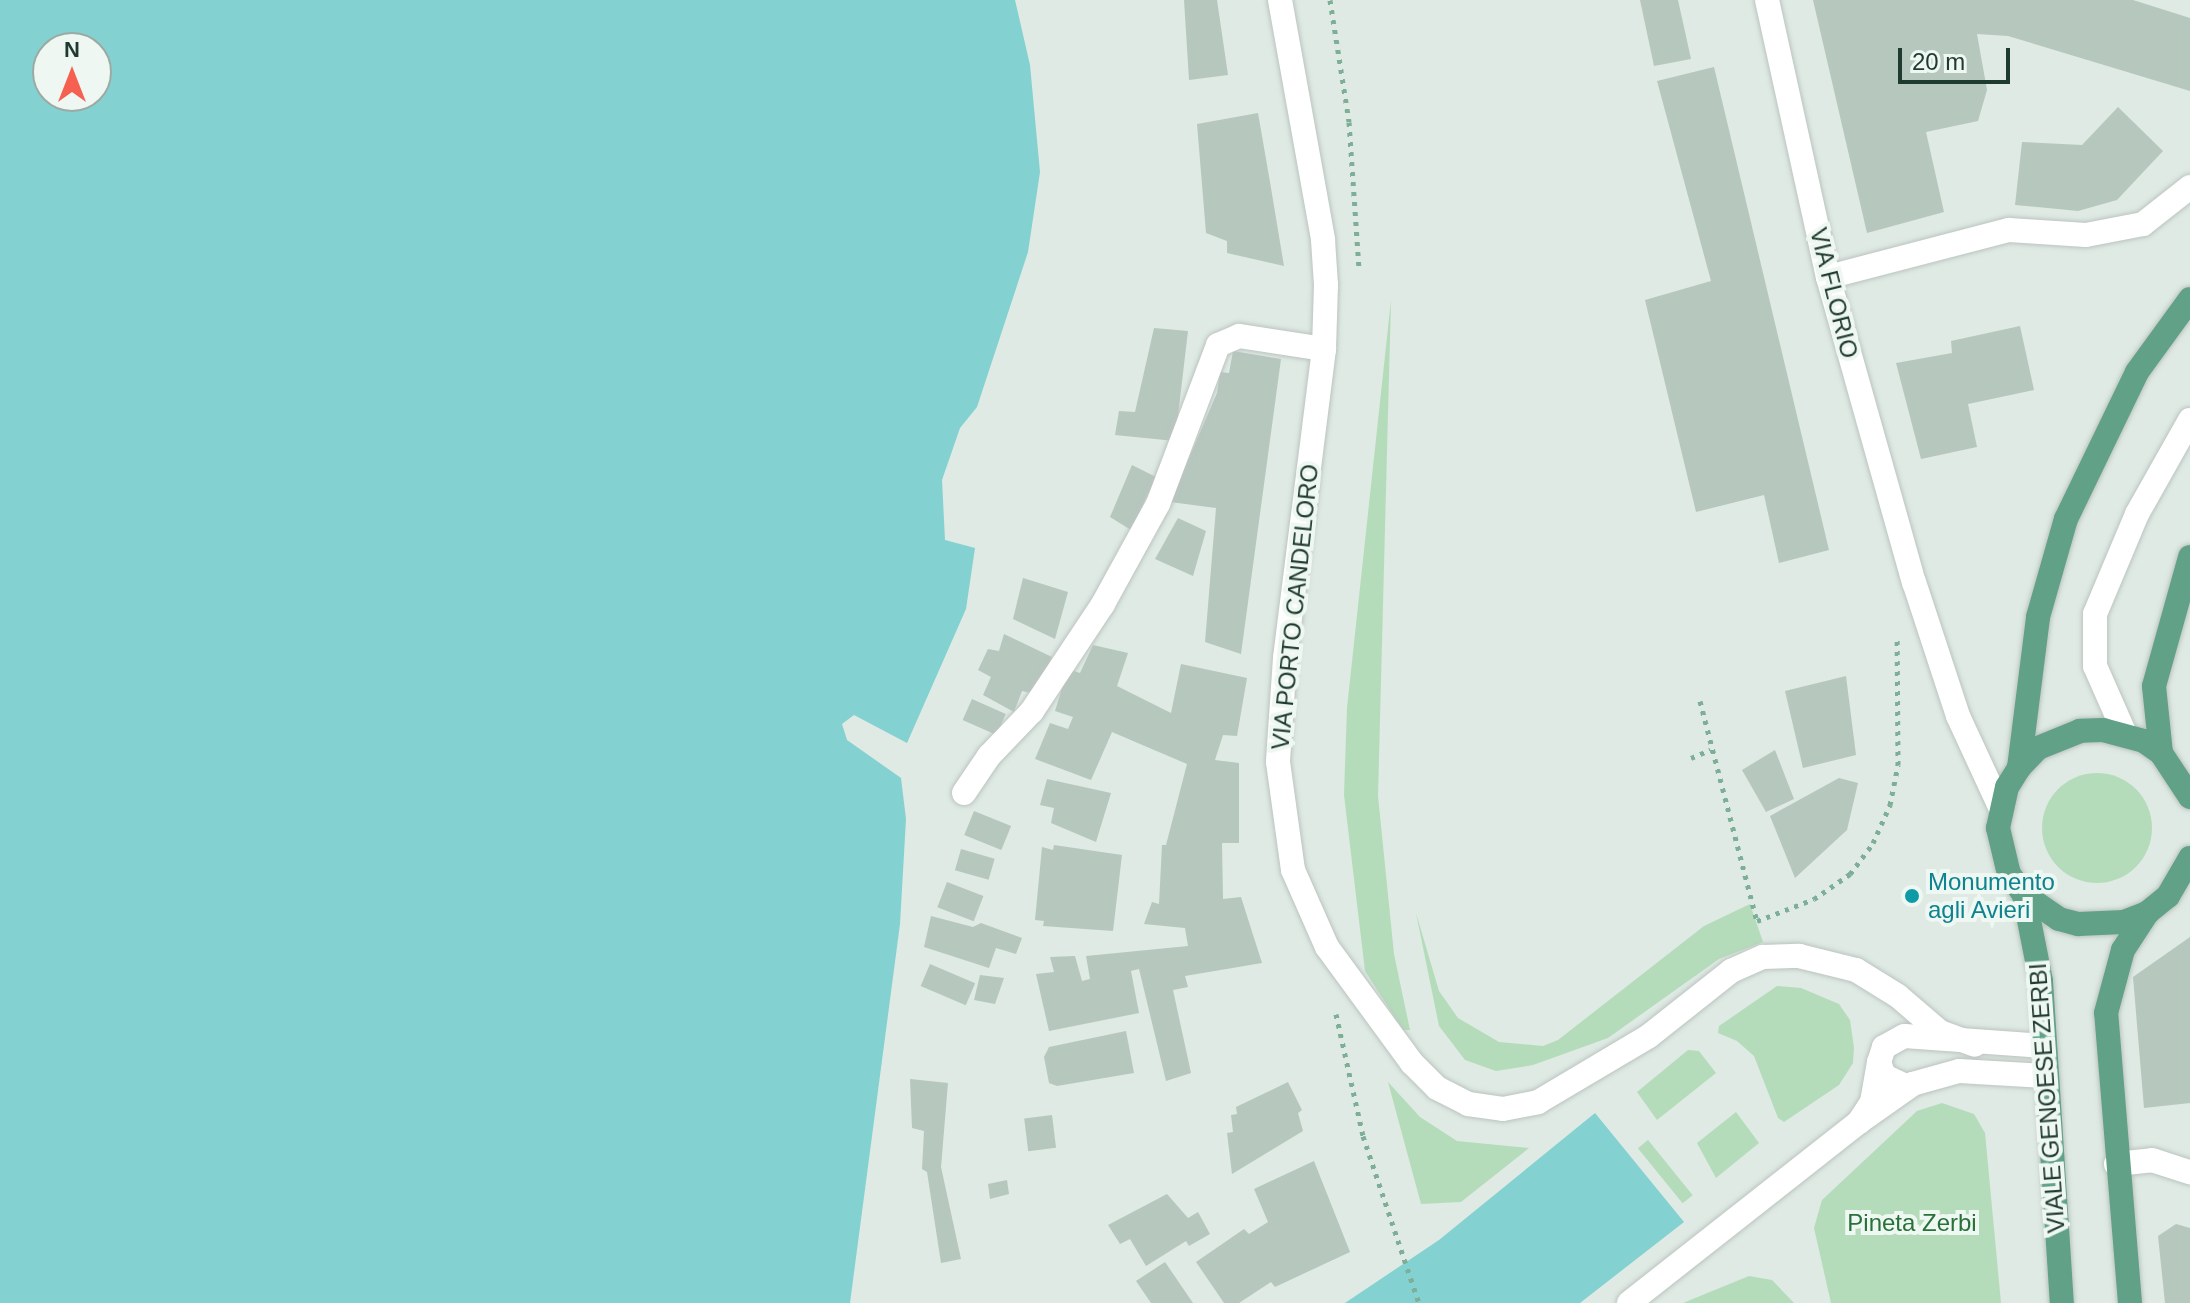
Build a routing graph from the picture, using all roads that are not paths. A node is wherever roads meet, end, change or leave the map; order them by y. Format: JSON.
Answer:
{"nodes":[{"id":1,"x":1280,"y":0,"type":"edge"},
{"id":2,"x":1767,"y":0,"type":"edge"},
{"id":3,"x":2190,"y":187,"type":"edge"},
{"id":4,"x":1828,"y":277,"type":"junction"},
{"id":5,"x":2190,"y":299,"type":"edge"},
{"id":6,"x":1324,"y":349,"type":"junction"},
{"id":7,"x":2190,"y":420,"type":"edge"},
{"id":8,"x":2190,"y":557,"type":"edge"},
{"id":9,"x":2125,"y":734,"type":"junction"},
{"id":10,"x":2161,"y":753,"type":"junction"},
{"id":11,"x":2019,"y":768,"type":"junction"},
{"id":12,"x":2187,"y":786,"type":"edge"},
{"id":13,"x":964,"y":793,"type":"dead end"},
{"id":14,"x":2000,"y":807,"type":"junction"},
{"id":15,"x":2190,"y":858,"type":"edge"},
{"id":16,"x":2190,"y":883,"type":"edge"},
{"id":17,"x":2024,"y":895,"type":"junction"},
{"id":18,"x":2168,"y":896,"type":"junction"},
{"id":19,"x":2147,"y":913,"type":"junction"},
{"id":20,"x":1975,"y":1045,"type":"junction"},
{"id":21,"x":2044,"y":1046,"type":"junction"},
{"id":22,"x":1879,"y":1062,"type":"junction"},
{"id":23,"x":2045,"y":1076,"type":"junction"},
{"id":24,"x":1913,"y":1084,"type":"junction"},
{"id":25,"x":1859,"y":1122,"type":"junction"},
{"id":26,"x":2116,"y":1164,"type":"junction"},
{"id":27,"x":2190,"y":1172,"type":"edge"},
{"id":28,"x":1629,"y":1303,"type":"edge"},
{"id":29,"x":2062,"y":1303,"type":"edge"},
{"id":30,"x":2130,"y":1303,"type":"edge"}],
"edges":[{"from":1,"to":6,"type":"street","name":"VIA PORTO CANDELORO"},
{"from":2,"to":4,"type":"street","name":"VIA FLORIO"},
{"from":3,"to":4,"type":"street"},
{"from":4,"to":14,"type":"street","name":"VIA FLORIO"},
{"from":5,"to":11,"type":"main road"},
{"from":6,"to":13,"type":"street"},
{"from":6,"to":20,"type":"street","name":"VIA PORTO CANDELORO"},
{"from":7,"to":9,"type":"street"},
{"from":8,"to":10,"type":"main road"},
{"from":9,"to":10,"type":"main road","name":"VIALE GENOESE ZERBI"},
{"from":9,"to":11,"type":"main road","name":"VIALE GENOESE ZERBI"},
{"from":10,"to":12,"type":"main road","name":"VIALE GENOESE ZERBI"},
{"from":11,"to":14,"type":"main road","name":"VIALE GENOESE ZERBI"},
{"from":14,"to":17,"type":"main road","name":"VIALE GENOESE ZERBI"},
{"from":15,"to":18,"type":"main road"},
{"from":16,"to":18,"type":"street"},
{"from":17,"to":19,"type":"main road"},
{"from":17,"to":21,"type":"main road","name":"VIALE GENOESE ZERBI"},
{"from":18,"to":19,"type":"main road"},
{"from":19,"to":26,"type":"main road"},
{"from":20,"to":21,"type":"street"},
{"from":20,"to":22,"type":"street"},
{"from":21,"to":23,"type":"main road","name":"VIALE GENOESE ZERBI"},
{"from":22,"to":24,"type":"street"},
{"from":22,"to":25,"type":"street"},
{"from":23,"to":24,"type":"street"},
{"from":23,"to":29,"type":"main road","name":"VIALE GENOESE ZERBI"},
{"from":24,"to":25,"type":"street"},
{"from":25,"to":28,"type":"street"},
{"from":26,"to":27,"type":"street"},
{"from":26,"to":30,"type":"main road"}]}
